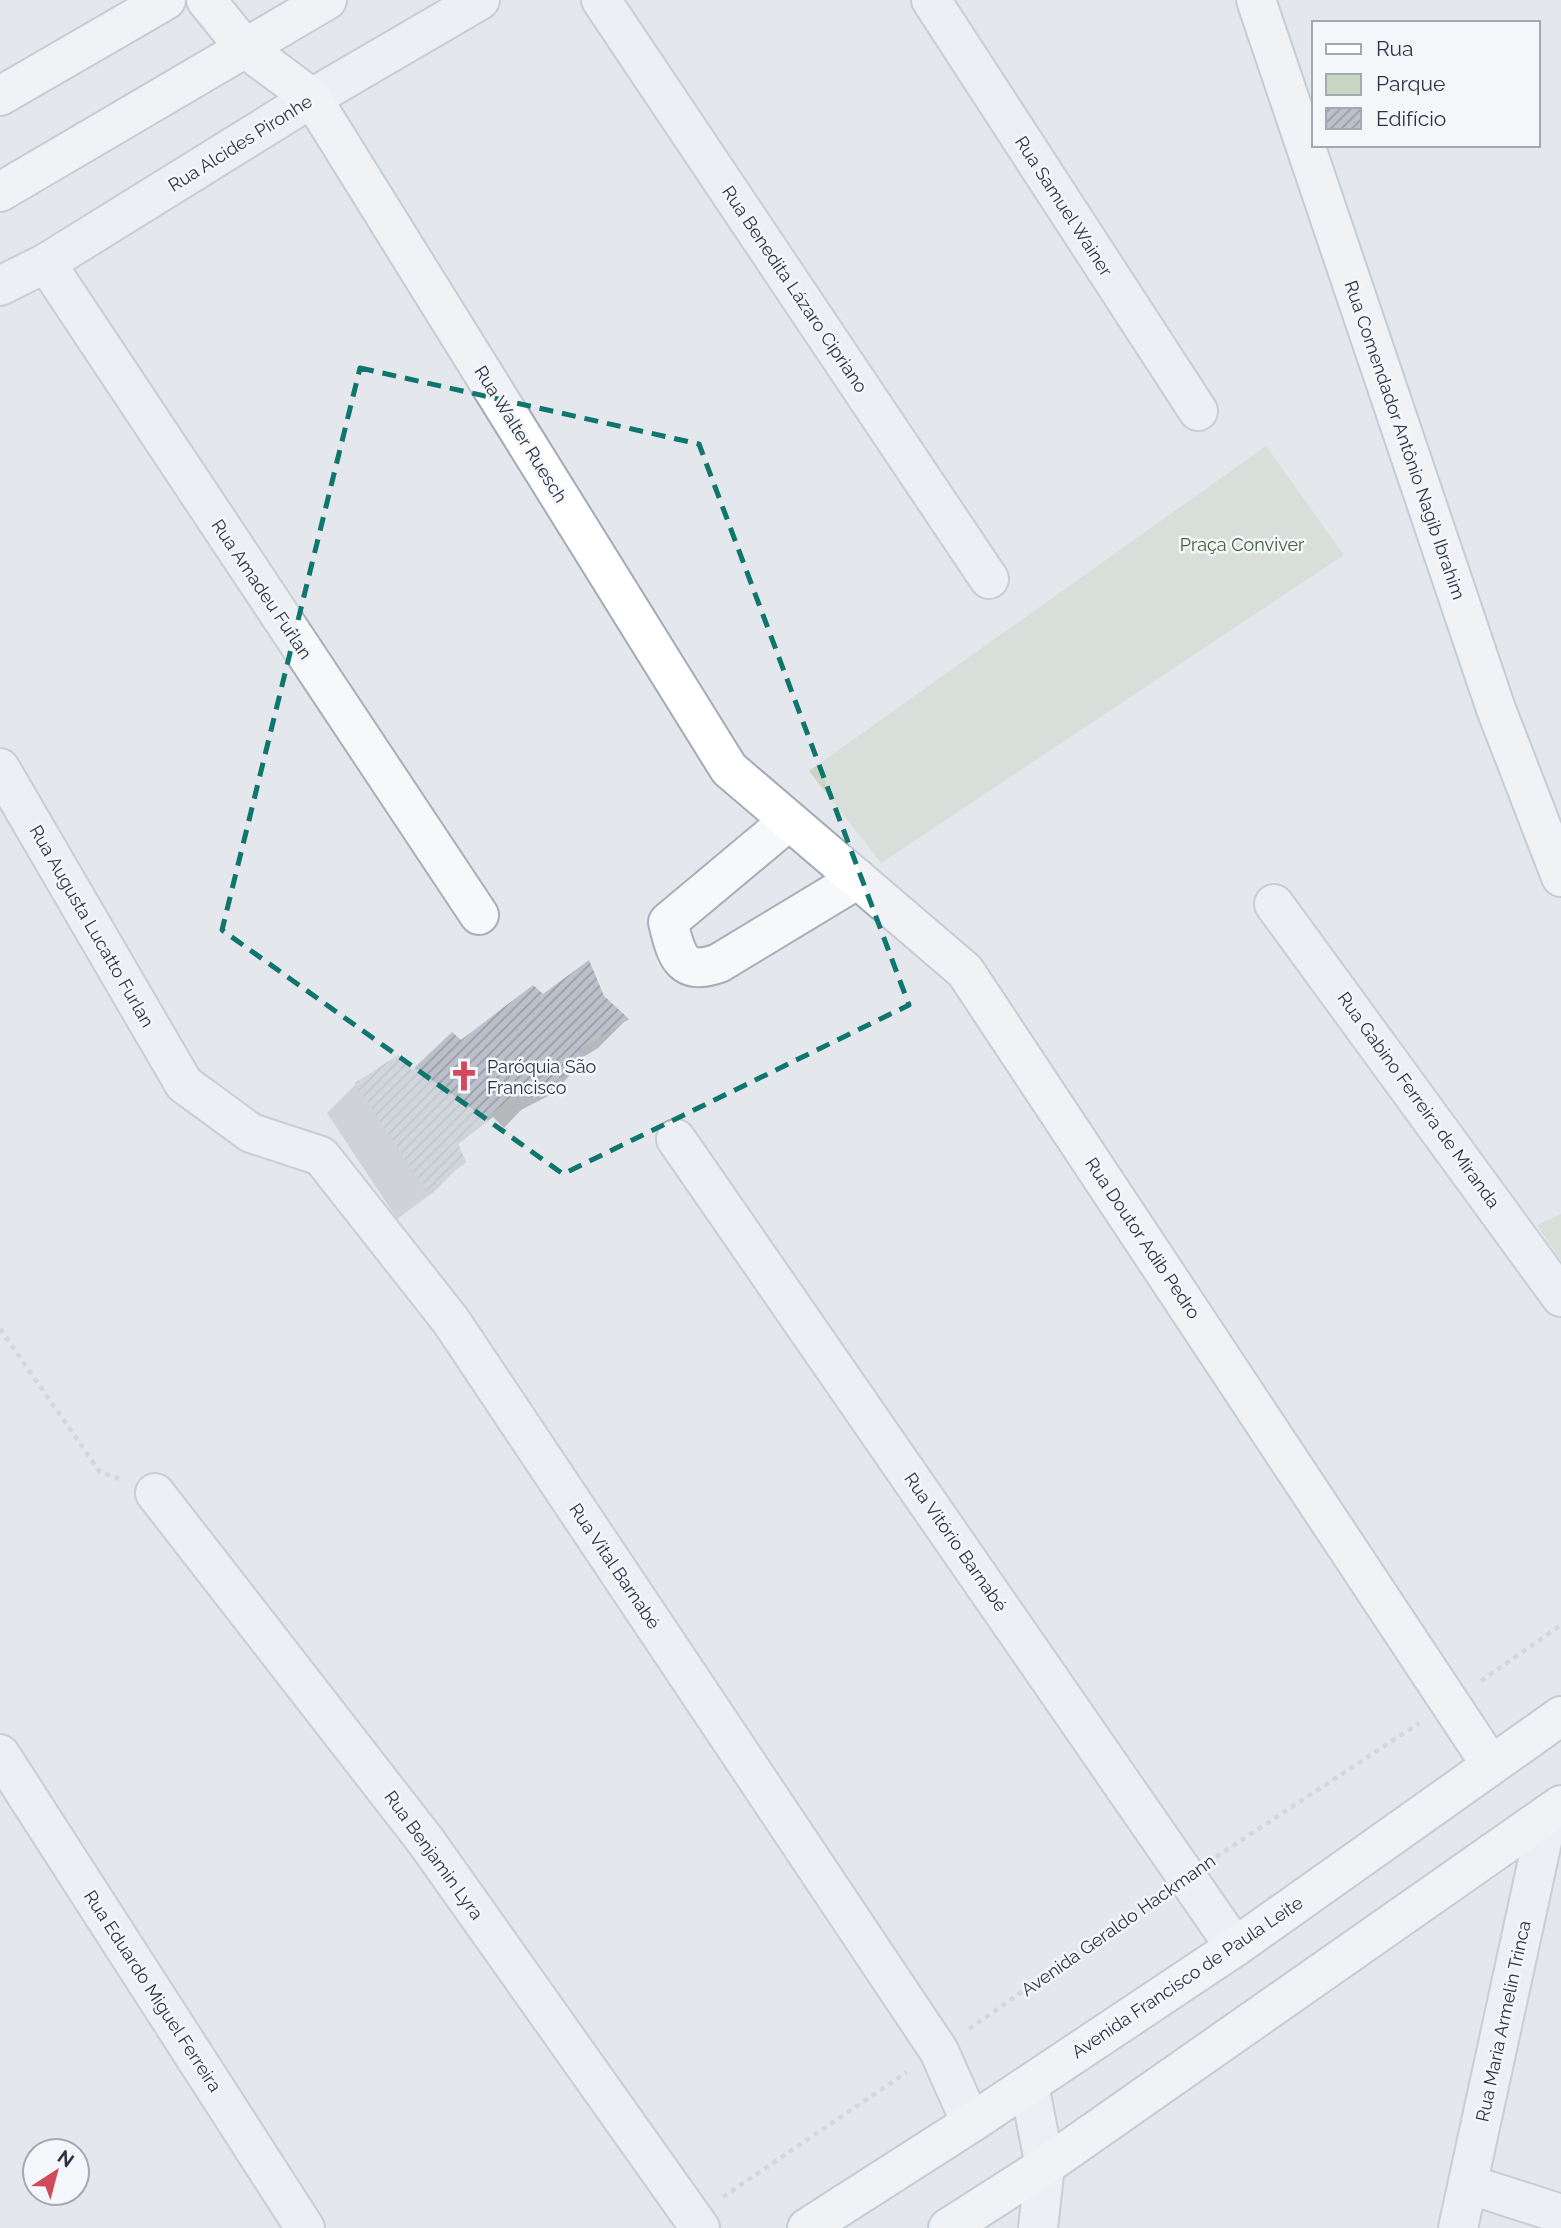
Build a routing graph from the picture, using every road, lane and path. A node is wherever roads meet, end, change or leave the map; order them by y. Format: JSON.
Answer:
{"nodes":[{"id":1,"x":166,"y":0,"type":"edge"},
{"id":2,"x":206,"y":0,"type":"edge"},
{"id":3,"x":327,"y":0,"type":"edge"},
{"id":4,"x":480,"y":0,"type":"edge"},
{"id":5,"x":601,"y":0,"type":"edge"},
{"id":6,"x":931,"y":0,"type":"edge"},
{"id":7,"x":1256,"y":0,"type":"edge"},
{"id":8,"x":245,"y":48,"type":"junction"},
{"id":9,"x":0,"y":96,"type":"edge"},
{"id":10,"x":312,"y":98,"type":"junction"},
{"id":11,"x":0,"y":192,"type":"edge"},
{"id":12,"x":46,"y":263,"type":"junction"},
{"id":13,"x":0,"y":286,"type":"edge"},
{"id":14,"x":1198,"y":411,"type":"dead end"},
{"id":15,"x":989,"y":579,"type":"dead end"},
{"id":16,"x":0,"y":768,"type":"edge"},
{"id":17,"x":729,"y":769,"type":"joint"},
{"id":18,"x":789,"y":821,"type":"junction"},
{"id":19,"x":1561,"y":877,"type":"edge"},
{"id":20,"x":858,"y":879,"type":"junction"},
{"id":21,"x":1274,"y":904,"type":"dead end"},
{"id":22,"x":479,"y":915,"type":"dead end"},
{"id":23,"x":184,"y":1084,"type":"joint"},
{"id":24,"x":676,"y":1139,"type":"dead end"},
{"id":25,"x":1561,"y":1297,"type":"edge"},
{"id":26,"x":0,"y":1329,"type":"edge"},
{"id":27,"x":155,"y":1493,"type":"joint"},
{"id":28,"x":1561,"y":1625,"type":"edge"},
{"id":29,"x":1451,"y":1701,"type":"junction"},
{"id":30,"x":1561,"y":1716,"type":"edge"},
{"id":31,"x":0,"y":1754,"type":"edge"},
{"id":32,"x":1490,"y":1765,"type":"junction"},
{"id":33,"x":1555,"y":1809,"type":"edge"},
{"id":34,"x":1188,"y":1875,"type":"junction"},
{"id":35,"x":1235,"y":1947,"type":"junction"},
{"id":36,"x":939,"y":2051,"type":"junction"},
{"id":37,"x":1030,"y":2085,"type":"junction"},
{"id":38,"x":971,"y":2123,"type":"junction"},
{"id":39,"x":1045,"y":2166,"type":"junction"},
{"id":40,"x":1468,"y":2184,"type":"junction"},
{"id":41,"x":1561,"y":2214,"type":"edge"},
{"id":42,"x":697,"y":2223,"type":"edge"},
{"id":43,"x":305,"y":2228,"type":"edge"},
{"id":44,"x":807,"y":2228,"type":"edge"},
{"id":45,"x":948,"y":2228,"type":"edge"},
{"id":46,"x":1038,"y":2228,"type":"edge"},
{"id":47,"x":1458,"y":2228,"type":"edge"}],
"edges":[{"from":1,"to":9,"type":"main road"},
{"from":2,"to":8,"type":"main road"},
{"from":3,"to":8,"type":"main road"},
{"from":4,"to":10,"type":"street","name":"Rua Alcides Pironhe"},
{"from":5,"to":15,"type":"street","name":"Rua Benedita Lázaro Cipriano"},
{"from":6,"to":14,"type":"street","name":"Rua Samuel Wainer"},
{"from":7,"to":19,"type":"main road","name":"Rua Comendador Antônio Nagib Ibrahim"},
{"from":8,"to":10,"type":"main road"},
{"from":8,"to":11,"type":"main road"},
{"from":10,"to":12,"type":"street","name":"Rua Alcides Pironhe"},
{"from":10,"to":17,"type":"main road","name":"Rua Walter Ruesch"},
{"from":12,"to":13,"type":"street","name":"Rua Alcides Pironhe"},
{"from":12,"to":22,"type":"street","name":"Rua Amadeu Furlan"},
{"from":16,"to":23,"type":"street","name":"Rua Augusta Lucatto Furlan"},
{"from":17,"to":18,"type":"main road","name":"Rua Doutor Adib Pedro"},
{"from":18,"to":20,"type":"main road","name":"Rua Doutor Adib Pedro"},
{"from":18,"to":20,"type":"street"},
{"from":20,"to":29,"type":"main road","name":"Rua Doutor Adib Pedro"},
{"from":21,"to":25,"type":"street","name":"Rua Gabino Ferreira de Miranda"},
{"from":23,"to":36,"type":"street","name":"Rua Vital Barnabé"},
{"from":24,"to":34,"type":"street","name":"Rua Vitório Barnabé"},
{"from":26,"to":27,"type":"path"},
{"from":27,"to":42,"type":"street","name":"Rua Benjamin Lyra"},
{"from":28,"to":29,"type":"path","name":"Avenida Geraldo Hackmann"},
{"from":29,"to":32,"type":"main road","name":"Rua Doutor Adib Pedro"},
{"from":29,"to":34,"type":"path","name":"Avenida Geraldo Hackmann"},
{"from":30,"to":32,"type":"main road","name":"Avenida Francisco de Paula Leite"},
{"from":31,"to":43,"type":"street","name":"Rua Eduardo Miguel Ferreira"},
{"from":32,"to":35,"type":"main road","name":"Avenida Francisco de Paula Leite"},
{"from":33,"to":39,"type":"main road"},
{"from":33,"to":40,"type":"street","name":"Rua Maria Armelin Trinca"},
{"from":34,"to":35,"type":"street","name":"Rua Vitório Barnabé"},
{"from":34,"to":36,"type":"path","name":"Avenida Geraldo Hackmann"},
{"from":35,"to":37,"type":"main road","name":"Avenida Francisco de Paula Leite"},
{"from":36,"to":38,"type":"street","name":"Rua Vital Barnabé"},
{"from":36,"to":42,"type":"path","name":"Avenida Geraldo Hackmann"},
{"from":37,"to":38,"type":"main road","name":"Avenida Francisco de Paula Leite"},
{"from":37,"to":39,"type":"street"},
{"from":38,"to":44,"type":"main road","name":"Avenida Francisco de Paula Leite"},
{"from":39,"to":45,"type":"main road"},
{"from":39,"to":46,"type":"street"},
{"from":40,"to":41,"type":"street"},
{"from":40,"to":47,"type":"street","name":"Rua Maria Armelin Trinca"}]}
